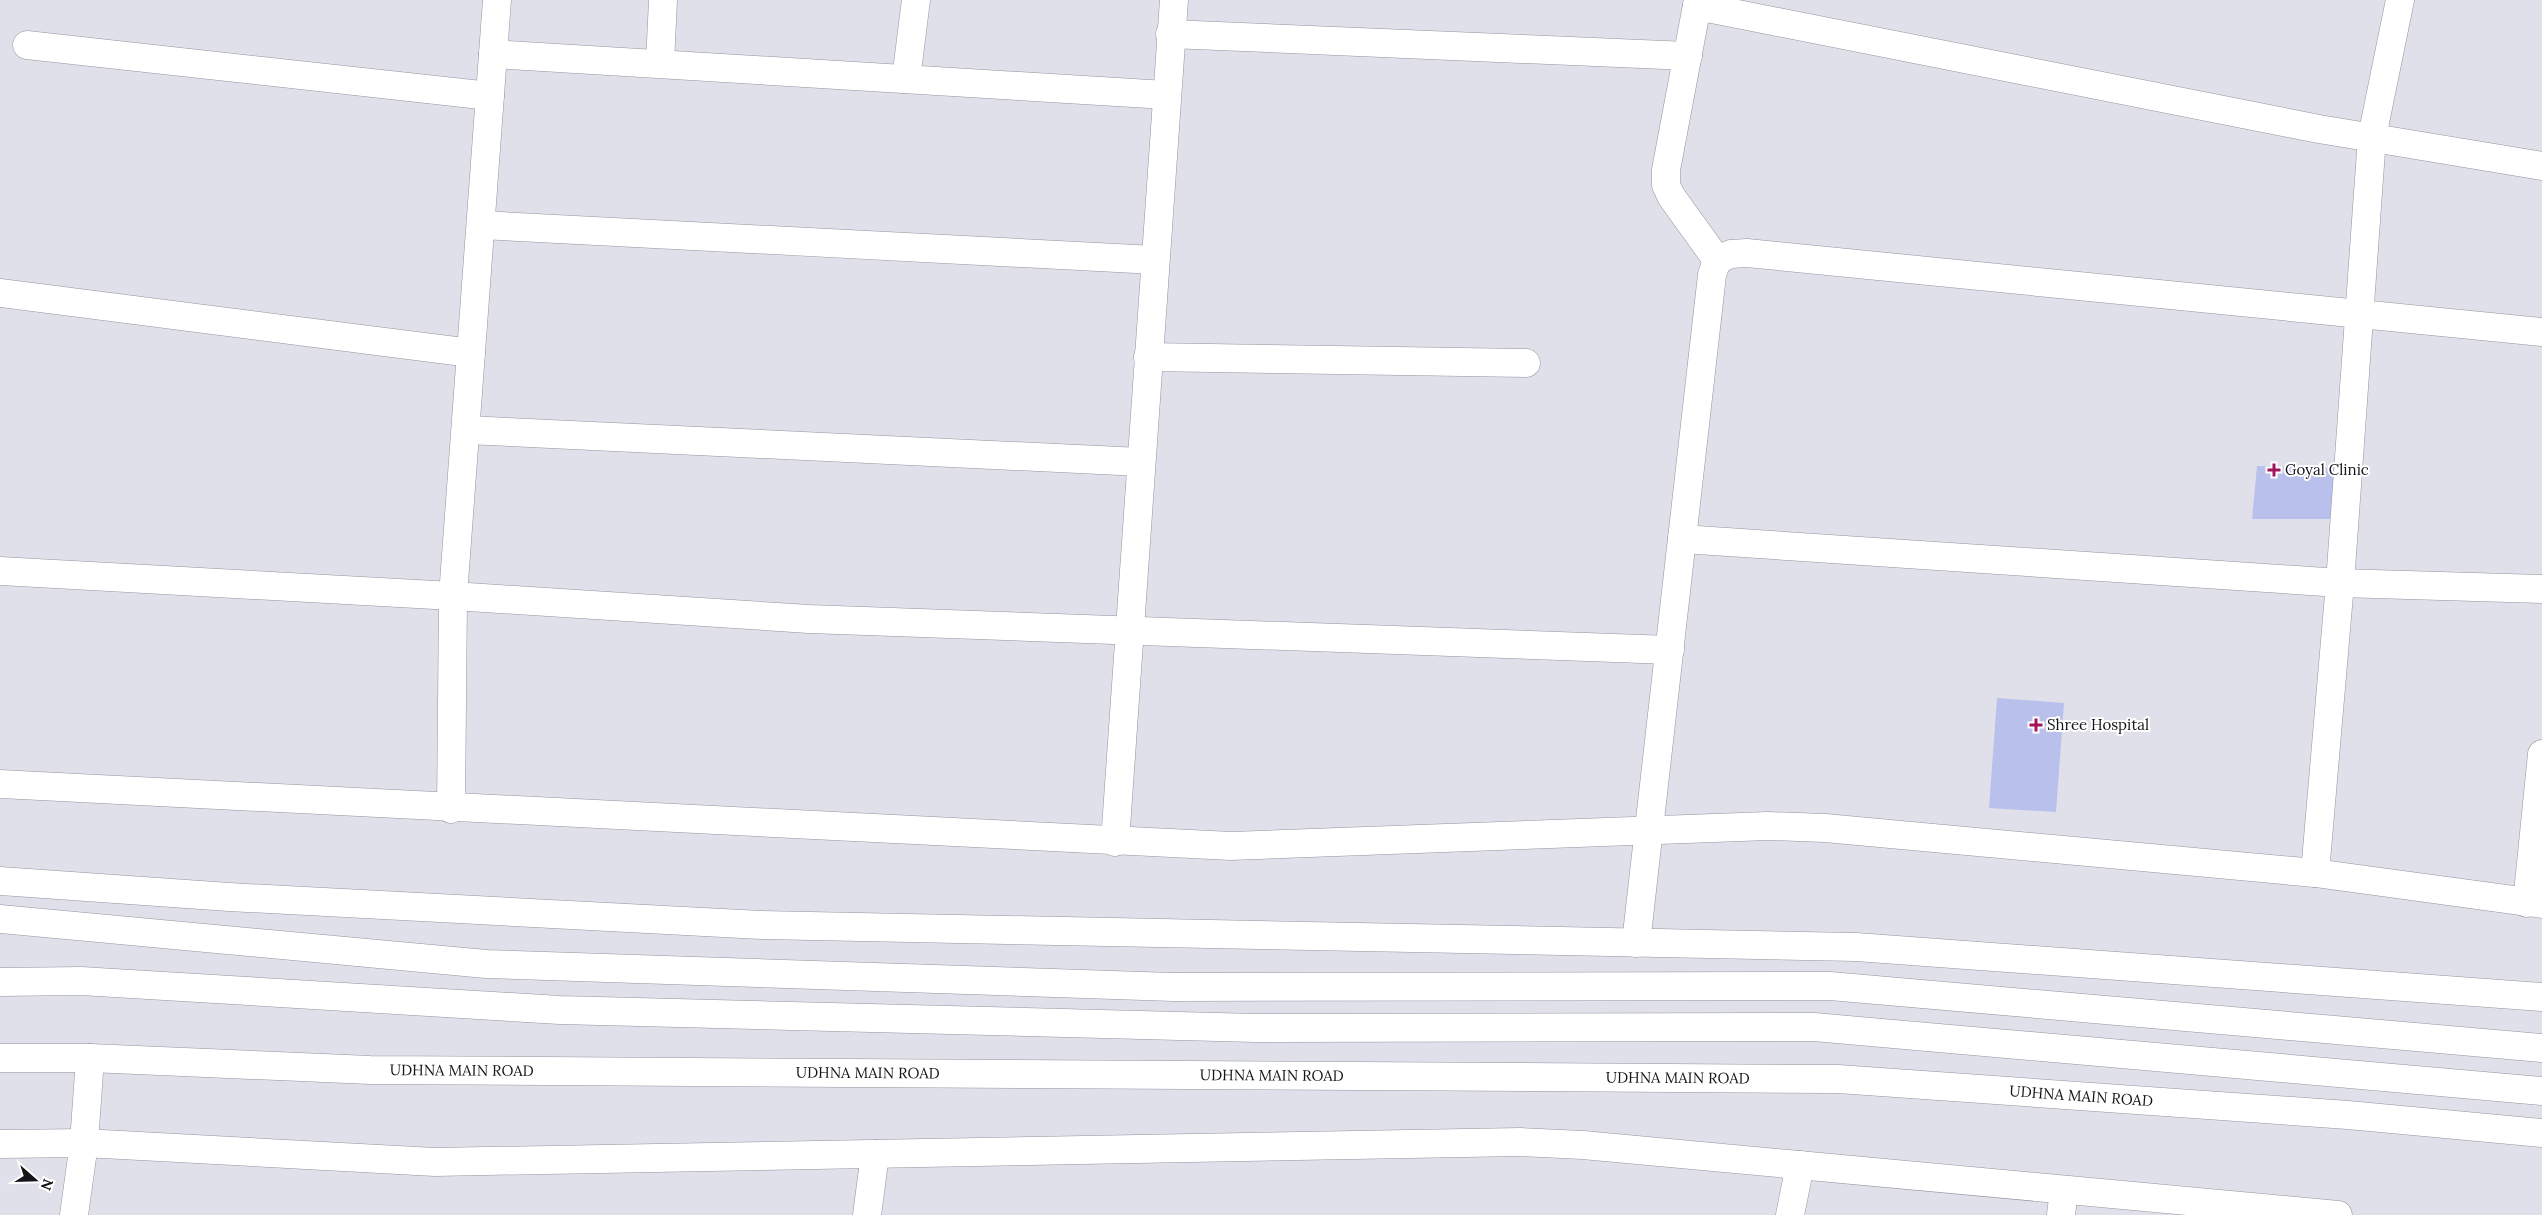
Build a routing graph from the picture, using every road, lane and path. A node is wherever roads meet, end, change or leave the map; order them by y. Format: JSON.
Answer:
{"nodes":[{"id":1,"x":497,"y":0,"type":"edge"},
{"id":2,"x":663,"y":0,"type":"edge"},
{"id":3,"x":916,"y":0,"type":"edge"},
{"id":4,"x":1174,"y":0,"type":"edge"},
{"id":5,"x":2400,"y":0,"type":"edge"},
{"id":6,"x":1698,"y":3,"type":"edge"},
{"id":7,"x":1170,"y":34,"type":"junction"},
{"id":8,"x":27,"y":45,"type":"dead end"},
{"id":9,"x":493,"y":54,"type":"junction"},
{"id":10,"x":1688,"y":56,"type":"junction"},
{"id":11,"x":660,"y":63,"type":"junction"},
{"id":12,"x":906,"y":79,"type":"junction"},
{"id":13,"x":1166,"y":95,"type":"junction"},
{"id":14,"x":490,"y":96,"type":"junction"},
{"id":15,"x":2372,"y":138,"type":"junction"},
{"id":16,"x":2542,"y":166,"type":"edge"},
{"id":17,"x":481,"y":225,"type":"junction"},
{"id":18,"x":1155,"y":260,"type":"junction"},
{"id":19,"x":1718,"y":260,"type":"junction"},
{"id":20,"x":0,"y":293,"type":"edge"},
{"id":21,"x":2358,"y":312,"type":"junction"},
{"id":22,"x":2542,"y":332,"type":"edge"},
{"id":23,"x":471,"y":353,"type":"junction"},
{"id":24,"x":1148,"y":357,"type":"junction"},
{"id":25,"x":1526,"y":363,"type":"dead end"},
{"id":26,"x":466,"y":430,"type":"junction"},
{"id":27,"x":1142,"y":462,"type":"junction"},
{"id":28,"x":1682,"y":538,"type":"junction"},
{"id":29,"x":0,"y":571,"type":"edge"},
{"id":30,"x":2340,"y":583,"type":"junction"},
{"id":31,"x":2542,"y":589,"type":"edge"},
{"id":32,"x":453,"y":596,"type":"junction"},
{"id":33,"x":1130,"y":631,"type":"junction"},
{"id":34,"x":1670,"y":650,"type":"junction"},
{"id":35,"x":2542,"y":754,"type":"edge"},
{"id":36,"x":0,"y":784,"type":"edge"},
{"id":37,"x":450,"y":809,"type":"junction"},
{"id":38,"x":1650,"y":830,"type":"junction"},
{"id":39,"x":1115,"y":842,"type":"junction"},
{"id":40,"x":2315,"y":873,"type":"junction"},
{"id":41,"x":0,"y":881,"type":"edge"},
{"id":42,"x":2535,"y":904,"type":"edge"},
{"id":43,"x":0,"y":919,"type":"edge"},
{"id":44,"x":1636,"y":943,"type":"junction"},
{"id":45,"x":0,"y":982,"type":"edge"},
{"id":46,"x":2542,"y":997,"type":"edge"},
{"id":47,"x":2542,"y":1048,"type":"edge"},
{"id":48,"x":0,"y":1058,"type":"edge"},
{"id":49,"x":90,"y":1058,"type":"junction"},
{"id":50,"x":2542,"y":1091,"type":"edge"},
{"id":51,"x":2542,"y":1133,"type":"edge"},
{"id":52,"x":84,"y":1143,"type":"junction"},
{"id":53,"x":0,"y":1144,"type":"edge"},
{"id":54,"x":875,"y":1154,"type":"junction"},
{"id":55,"x":1800,"y":1165,"type":"junction"},
{"id":56,"x":2062,"y":1202,"type":"edge"},
{"id":57,"x":74,"y":1215,"type":"edge"},
{"id":58,"x":866,"y":1215,"type":"edge"},
{"id":59,"x":1790,"y":1215,"type":"edge"},
{"id":60,"x":2338,"y":1215,"type":"edge"}],
"edges":[{"from":1,"to":9,"type":"main road"},
{"from":2,"to":11,"type":"main road"},
{"from":3,"to":12,"type":"main road"},
{"from":4,"to":7,"type":"main road"},
{"from":5,"to":15,"type":"main road"},
{"from":6,"to":10,"type":"main road"},
{"from":6,"to":15,"type":"main road"},
{"from":7,"to":10,"type":"main road"},
{"from":7,"to":13,"type":"main road"},
{"from":8,"to":14,"type":"main road"},
{"from":9,"to":11,"type":"main road"},
{"from":9,"to":14,"type":"main road"},
{"from":10,"to":19,"type":"main road"},
{"from":11,"to":12,"type":"main road"},
{"from":12,"to":13,"type":"main road"},
{"from":13,"to":18,"type":"main road"},
{"from":14,"to":17,"type":"main road"},
{"from":15,"to":16,"type":"main road"},
{"from":15,"to":21,"type":"main road"},
{"from":17,"to":18,"type":"main road"},
{"from":17,"to":23,"type":"main road"},
{"from":18,"to":24,"type":"main road"},
{"from":19,"to":21,"type":"main road"},
{"from":19,"to":28,"type":"main road"},
{"from":20,"to":23,"type":"main road"},
{"from":21,"to":22,"type":"main road"},
{"from":21,"to":30,"type":"main road"},
{"from":23,"to":26,"type":"main road"},
{"from":24,"to":25,"type":"main road"},
{"from":24,"to":27,"type":"main road"},
{"from":26,"to":27,"type":"main road"},
{"from":26,"to":32,"type":"main road"},
{"from":27,"to":33,"type":"main road"},
{"from":28,"to":30,"type":"main road"},
{"from":28,"to":34,"type":"main road"},
{"from":29,"to":32,"type":"main road"},
{"from":30,"to":31,"type":"main road"},
{"from":30,"to":40,"type":"main road"},
{"from":32,"to":33,"type":"main road"},
{"from":32,"to":37,"type":"main road"},
{"from":33,"to":34,"type":"main road"},
{"from":33,"to":39,"type":"main road"},
{"from":34,"to":38,"type":"main road"},
{"from":35,"to":42,"type":"main road"},
{"from":36,"to":37,"type":"main road"},
{"from":37,"to":39,"type":"main road"},
{"from":38,"to":39,"type":"main road"},
{"from":38,"to":40,"type":"main road"},
{"from":38,"to":44,"type":"main road"},
{"from":40,"to":42,"type":"main road"},
{"from":41,"to":44,"type":"main road"},
{"from":43,"to":47,"type":"main road"},
{"from":44,"to":46,"type":"main road"},
{"from":45,"to":50,"type":"main road"},
{"from":48,"to":49,"type":"main road","name":"UDHNA MAIN ROAD"},
{"from":49,"to":51,"type":"main road","name":"UDHNA MAIN ROAD"},
{"from":49,"to":52,"type":"main road"},
{"from":52,"to":53,"type":"main road"},
{"from":52,"to":54,"type":"main road"},
{"from":52,"to":57,"type":"main road"},
{"from":54,"to":55,"type":"main road"},
{"from":54,"to":58,"type":"main road"},
{"from":55,"to":56,"type":"main road"},
{"from":55,"to":59,"type":"main road"},
{"from":56,"to":60,"type":"main road"}]}
